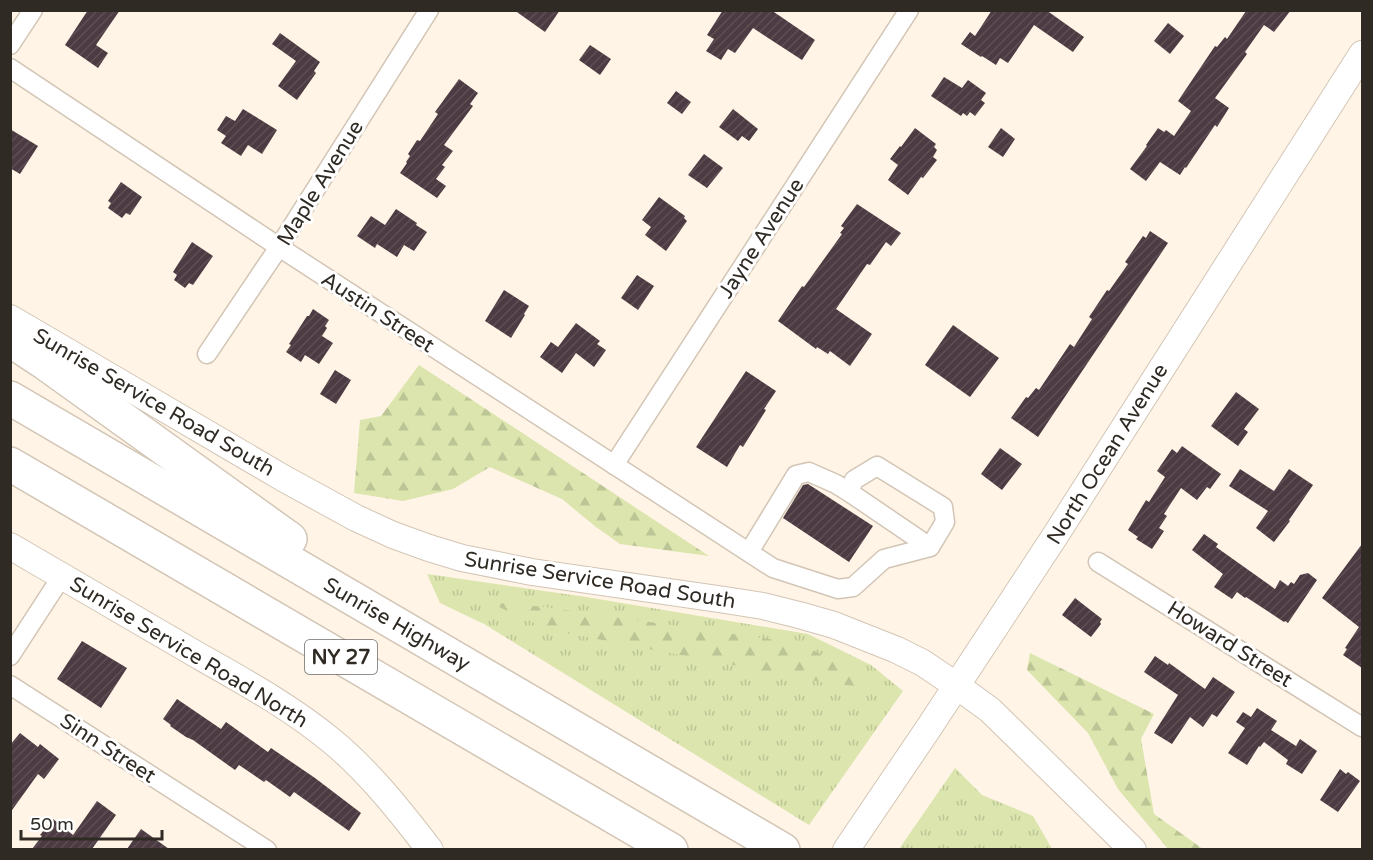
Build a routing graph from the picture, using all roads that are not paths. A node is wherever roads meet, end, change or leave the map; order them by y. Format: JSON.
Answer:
{"nodes":[{"id":1,"x":33,"y":10,"type":"edge"},
{"id":2,"x":429,"y":10,"type":"edge"},
{"id":3,"x":909,"y":10,"type":"edge"},
{"id":4,"x":10,"y":45,"type":"edge"},
{"id":5,"x":1362,"y":54,"type":"edge"},
{"id":6,"x":10,"y":68,"type":"edge"},
{"id":7,"x":279,"y":248,"type":"junction"},
{"id":8,"x":10,"y":318,"type":"edge"},
{"id":9,"x":10,"y":340,"type":"edge"},
{"id":10,"x":207,"y":354,"type":"dead end"},
{"id":11,"x":10,"y":399,"type":"edge"},
{"id":12,"x":10,"y":464,"type":"edge"},
{"id":13,"x":614,"y":465,"type":"junction"},
{"id":14,"x":10,"y":489,"type":"edge"},
{"id":15,"x":849,"y":492,"type":"junction"},
{"id":16,"x":10,"y":546,"type":"edge"},
{"id":17,"x":930,"y":547,"type":"junction"},
{"id":18,"x":749,"y":552,"type":"junction"},
{"id":19,"x":165,"y":554,"type":"junction"},
{"id":20,"x":1098,"y":562,"type":"dead end"},
{"id":21,"x":62,"y":576,"type":"junction"},
{"id":22,"x":427,"y":641,"type":"junction"},
{"id":23,"x":10,"y":656,"type":"edge"},
{"id":24,"x":10,"y":685,"type":"edge"},
{"id":25,"x":957,"y":686,"type":"junction"},
{"id":26,"x":1362,"y":727,"type":"edge"},
{"id":27,"x":267,"y":849,"type":"edge"},
{"id":28,"x":430,"y":849,"type":"edge"},
{"id":29,"x":671,"y":849,"type":"edge"},
{"id":30,"x":783,"y":849,"type":"edge"},
{"id":31,"x":846,"y":849,"type":"edge"},
{"id":32,"x":1133,"y":849,"type":"edge"}],
"edges":[{"from":1,"to":4,"type":"street"},
{"from":2,"to":7,"type":"street","name":"Maple Avenue"},
{"from":3,"to":13,"type":"street","name":"Jayne Avenue"},
{"from":5,"to":25,"type":"main road","name":"North Ocean Avenue"},
{"from":6,"to":7,"type":"street","name":"Austin Street"},
{"from":7,"to":10,"type":"street","name":"Maple Avenue"},
{"from":7,"to":13,"type":"street","name":"Austin Street"},
{"from":8,"to":25,"type":"main road","name":"Sunrise Service Road South"},
{"from":9,"to":22,"type":"highway"},
{"from":11,"to":22,"type":"highway","name":"Sunrise Highway","number":"NY 27"},
{"from":12,"to":19,"type":"highway","number":"NY 27"},
{"from":13,"to":18,"type":"street","name":"Austin Street"},
{"from":14,"to":19,"type":"highway"},
{"from":15,"to":17,"type":"street"},
{"from":15,"to":17,"type":"street"},
{"from":15,"to":18,"type":"street"},
{"from":16,"to":21,"type":"main road","name":"Sunrise Service Road North"},
{"from":17,"to":18,"type":"street","name":"Austin Street"},
{"from":19,"to":29,"type":"highway","number":"NY 27"},
{"from":20,"to":26,"type":"street","name":"Howard Street"},
{"from":21,"to":23,"type":"street"},
{"from":21,"to":28,"type":"main road","name":"Sunrise Service Road North"},
{"from":22,"to":30,"type":"highway","name":"Sunrise Highway","number":"NY 27"},
{"from":24,"to":27,"type":"street","name":"Sinn Street"},
{"from":25,"to":31,"type":"main road","name":"North Ocean Avenue"},
{"from":25,"to":32,"type":"main road","name":"Sunrise Service Road South"}]}
